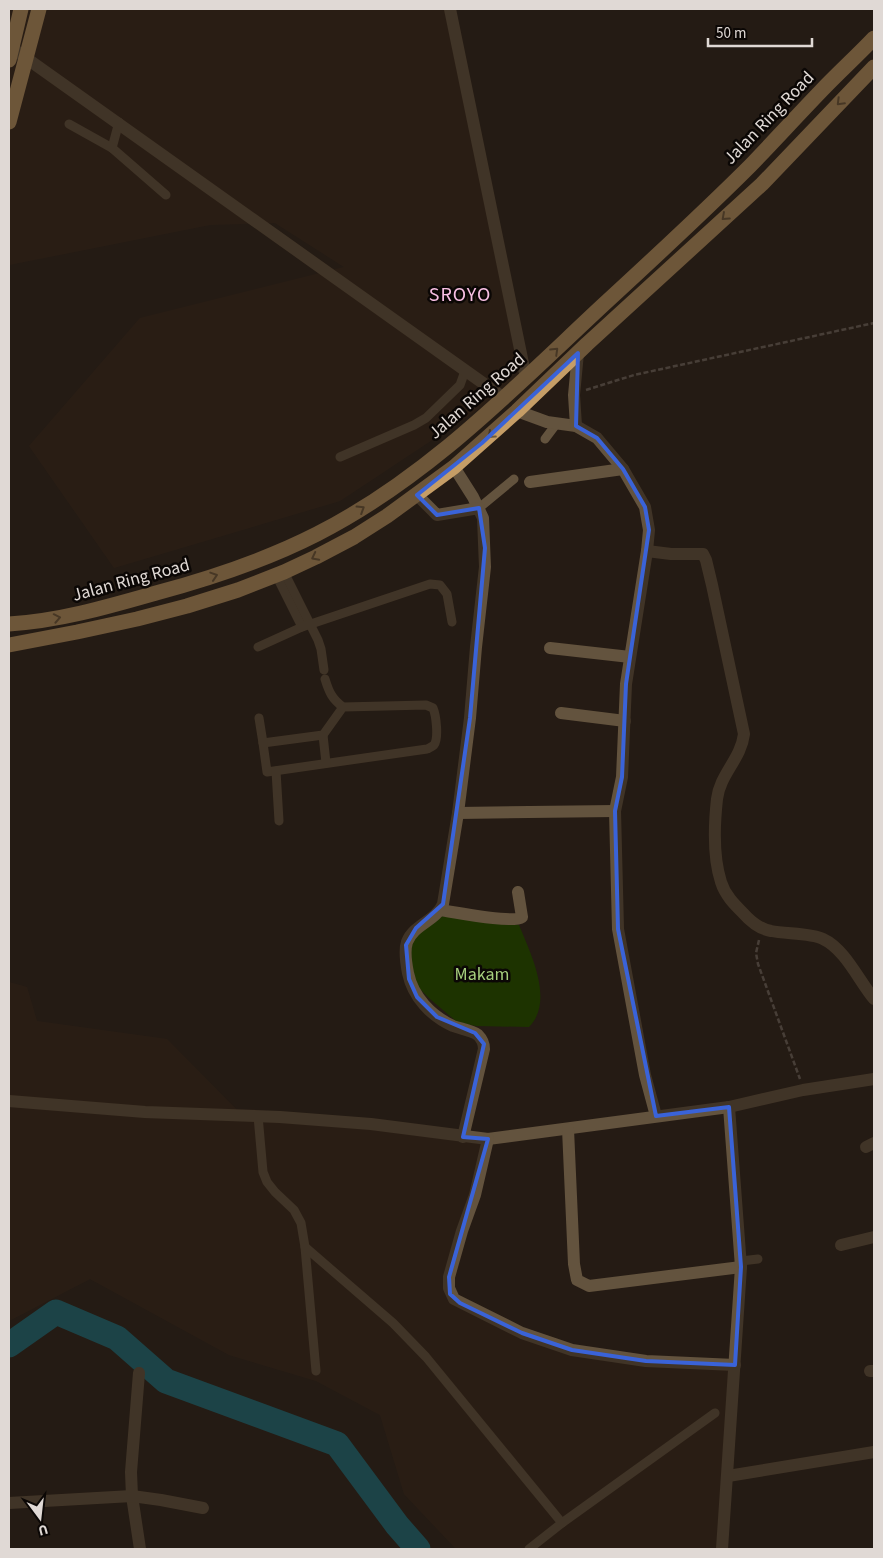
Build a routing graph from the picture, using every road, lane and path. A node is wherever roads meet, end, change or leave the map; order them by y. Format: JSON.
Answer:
{"nodes":[{"id":1,"x":22,"y":9,"type":"edge"},
{"id":2,"x":39,"y":9,"type":"edge"},
{"id":3,"x":450,"y":9,"type":"edge"},
{"id":4,"x":874,"y":38,"type":"edge"},
{"id":5,"x":11,"y":54,"type":"edge"},
{"id":6,"x":19,"y":64,"type":"edge"},
{"id":7,"x":874,"y":68,"type":"edge"},
{"id":8,"x":9,"y":122,"type":"edge"},
{"id":9,"x":119,"y":122,"type":"junction"},
{"id":10,"x":69,"y":124,"type":"dead end"},
{"id":11,"x":112,"y":148,"type":"junction"},
{"id":12,"x":166,"y":195,"type":"dead end"},
{"id":13,"x":656,"y":257,"type":"junction"},
{"id":14,"x":667,"y":270,"type":"junction"},
{"id":15,"x":874,"y":323,"type":"edge"},
{"id":16,"x":578,"y":353,"type":"junction"},
{"id":17,"x":465,"y":371,"type":"junction"},
{"id":18,"x":526,"y":378,"type":"junction"},
{"id":19,"x":574,"y":395,"type":"junction"},
{"id":20,"x":504,"y":398,"type":"junction"},
{"id":21,"x":517,"y":411,"type":"junction"},
{"id":22,"x":557,"y":423,"type":"junction"},
{"id":23,"x":576,"y":426,"type":"junction"},
{"id":24,"x":545,"y":439,"type":"dead end"},
{"id":25,"x":340,"y":458,"type":"dead end"},
{"id":26,"x":454,"y":467,"type":"junction"},
{"id":27,"x":623,"y":469,"type":"junction"},
{"id":28,"x":514,"y":478,"type":"dead end"},
{"id":29,"x":530,"y":482,"type":"dead end"},
{"id":30,"x":417,"y":495,"type":"junction"},
{"id":31,"x":479,"y":508,"type":"junction"},
{"id":32,"x":647,"y":551,"type":"junction"},
{"id":33,"x":280,"y":574,"type":"junction"},
{"id":34,"x":452,"y":622,"type":"dead end"},
{"id":35,"x":9,"y":624,"type":"edge"},
{"id":36,"x":306,"y":625,"type":"junction"},
{"id":37,"x":9,"y":645,"type":"edge"},
{"id":38,"x":258,"y":647,"type":"dead end"},
{"id":39,"x":550,"y":648,"type":"dead end"},
{"id":40,"x":630,"y":657,"type":"junction"},
{"id":41,"x":343,"y":707,"type":"junction"},
{"id":42,"x":561,"y":713,"type":"dead end"},
{"id":43,"x":259,"y":718,"type":"dead end"},
{"id":44,"x":625,"y":721,"type":"junction"},
{"id":45,"x":322,"y":735,"type":"junction"},
{"id":46,"x":263,"y":743,"type":"junction"},
{"id":47,"x":326,"y":762,"type":"junction"},
{"id":48,"x":276,"y":771,"type":"junction"},
{"id":49,"x":615,"y":811,"type":"junction"},
{"id":50,"x":458,"y":813,"type":"junction"},
{"id":51,"x":279,"y":821,"type":"dead end"},
{"id":52,"x":518,"y":892,"type":"dead end"},
{"id":53,"x":440,"y":910,"type":"junction"},
{"id":54,"x":763,"y":929,"type":"junction"},
{"id":55,"x":874,"y":999,"type":"edge"},
{"id":56,"x":874,"y":1082,"type":"edge"},
{"id":57,"x":804,"y":1090,"type":"junction"},
{"id":58,"x":9,"y":1101,"type":"edge"},
{"id":59,"x":729,"y":1107,"type":"junction"},
{"id":60,"x":258,"y":1116,"type":"junction"},
{"id":61,"x":656,"y":1116,"type":"junction"},
{"id":62,"x":568,"y":1129,"type":"junction"},
{"id":63,"x":463,"y":1136,"type":"junction"},
{"id":64,"x":488,"y":1139,"type":"junction"},
{"id":65,"x":874,"y":1237,"type":"edge"},
{"id":66,"x":841,"y":1245,"type":"dead end"},
{"id":67,"x":306,"y":1247,"type":"junction"},
{"id":68,"x":758,"y":1259,"type":"dead end"},
{"id":69,"x":741,"y":1264,"type":"junction"},
{"id":70,"x":735,"y":1365,"type":"junction"},
{"id":71,"x":316,"y":1371,"type":"dead end"},
{"id":72,"x":139,"y":1373,"type":"dead end"},
{"id":73,"x":715,"y":1413,"type":"dead end"},
{"id":74,"x":874,"y":1452,"type":"edge"},
{"id":75,"x":728,"y":1476,"type":"junction"},
{"id":76,"x":132,"y":1496,"type":"junction"},
{"id":77,"x":9,"y":1504,"type":"edge"},
{"id":78,"x":203,"y":1508,"type":"dead end"},
{"id":79,"x":562,"y":1523,"type":"junction"},
{"id":80,"x":140,"y":1549,"type":"edge"},
{"id":81,"x":529,"y":1549,"type":"edge"},
{"id":82,"x":722,"y":1549,"type":"edge"}],
"edges":[{"from":1,"to":5,"type":"highway"},
{"from":2,"to":6,"type":"highway"},
{"from":3,"to":18,"type":"street"},
{"from":4,"to":13,"type":"highway","name":"Jalan Ring Road"},
{"from":5,"to":6,"type":"street"},
{"from":6,"to":8,"type":"highway"},
{"from":6,"to":9,"type":"street"},
{"from":7,"to":14,"type":"highway","name":"Jalan Ring Road","one_way":true},
{"from":9,"to":11,"type":"lane"},
{"from":9,"to":17,"type":"street"},
{"from":10,"to":11,"type":"lane"},
{"from":11,"to":12,"type":"lane"},
{"from":13,"to":14,"type":"highway"},
{"from":18,"to":13,"type":"highway","name":"Jalan Ring Road","one_way":true},
{"from":14,"to":16,"type":"highway","name":"Jalan Ring Road"},
{"from":15,"to":19,"type":"path"},
{"from":16,"to":19,"type":"street"},
{"from":16,"to":21,"type":"highway","name":"Jalan Ring Road"},
{"from":17,"to":20,"type":"street"},
{"from":17,"to":25,"type":"lane"},
{"from":18,"to":20,"type":"highway","name":"Jalan Ring Road"},
{"from":19,"to":23,"type":"street"},
{"from":35,"to":20,"type":"highway","name":"Jalan Ring Road","one_way":true},
{"from":21,"to":22,"type":"street"},
{"from":21,"to":26,"type":"highway","name":"Jalan Ring Road","one_way":true},
{"from":22,"to":23,"type":"street"},
{"from":22,"to":24,"type":"lane"},
{"from":23,"to":27,"type":"street"},
{"from":26,"to":30,"type":"highway","name":"Jalan Ring Road"},
{"from":26,"to":31,"type":"street"},
{"from":27,"to":29,"type":"street"},
{"from":27,"to":32,"type":"street"},
{"from":28,"to":31,"type":"lane"},
{"from":30,"to":31,"type":"street"},
{"from":30,"to":33,"type":"highway","name":"Jalan Ring Road","one_way":true},
{"from":31,"to":50,"type":"street"},
{"from":32,"to":40,"type":"street"},
{"from":32,"to":54,"type":"street"},
{"from":33,"to":36,"type":"lane"},
{"from":33,"to":37,"type":"highway","name":"Jalan Ring Road"},
{"from":34,"to":36,"type":"lane"},
{"from":36,"to":38,"type":"lane"},
{"from":36,"to":41,"type":"lane"},
{"from":39,"to":40,"type":"street"},
{"from":40,"to":44,"type":"street"},
{"from":41,"to":45,"type":"lane"},
{"from":41,"to":47,"type":"lane"},
{"from":42,"to":44,"type":"street"},
{"from":43,"to":46,"type":"lane"},
{"from":44,"to":49,"type":"street"},
{"from":45,"to":46,"type":"lane"},
{"from":45,"to":47,"type":"lane"},
{"from":46,"to":48,"type":"lane"},
{"from":47,"to":48,"type":"lane"},
{"from":48,"to":51,"type":"lane"},
{"from":49,"to":50,"type":"street"},
{"from":49,"to":61,"type":"street"},
{"from":50,"to":53,"type":"street"},
{"from":52,"to":53,"type":"street"},
{"from":53,"to":63,"type":"street"},
{"from":54,"to":55,"type":"street"},
{"from":54,"to":57,"type":"path"},
{"from":56,"to":57,"type":"street"},
{"from":57,"to":59,"type":"street"},
{"from":58,"to":60,"type":"street"},
{"from":59,"to":61,"type":"street"},
{"from":59,"to":69,"type":"street"},
{"from":60,"to":63,"type":"street"},
{"from":60,"to":67,"type":"lane"},
{"from":61,"to":62,"type":"street"},
{"from":62,"to":64,"type":"street"},
{"from":62,"to":69,"type":"street"},
{"from":63,"to":64,"type":"street"},
{"from":64,"to":70,"type":"street"},
{"from":65,"to":66,"type":"street"},
{"from":67,"to":71,"type":"lane"},
{"from":67,"to":79,"type":"lane"},
{"from":68,"to":69,"type":"lane"},
{"from":69,"to":70,"type":"street"},
{"from":70,"to":75,"type":"street"},
{"from":72,"to":76,"type":"street"},
{"from":73,"to":79,"type":"lane"},
{"from":74,"to":75,"type":"street"},
{"from":75,"to":82,"type":"street"},
{"from":76,"to":77,"type":"street"},
{"from":76,"to":78,"type":"street"},
{"from":76,"to":80,"type":"street"},
{"from":79,"to":81,"type":"lane"}]}
